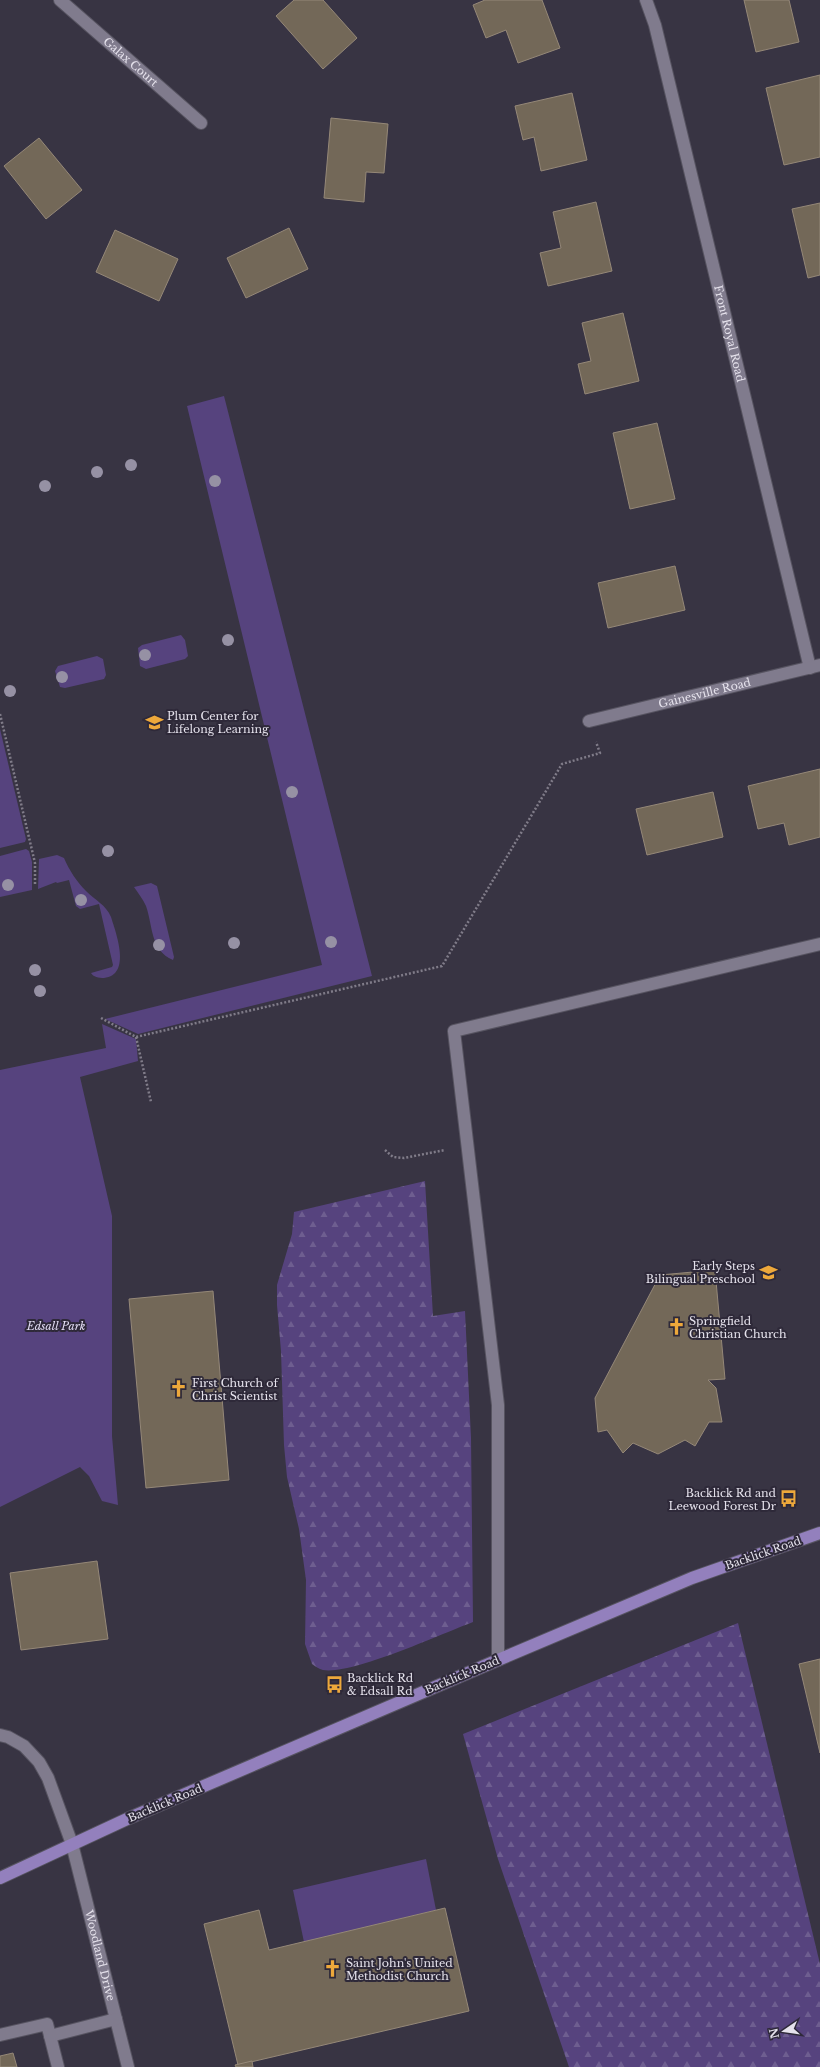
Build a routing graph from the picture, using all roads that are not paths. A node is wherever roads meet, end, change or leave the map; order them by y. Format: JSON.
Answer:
{"nodes":[{"id":1,"x":60,"y":0,"type":"edge"},
{"id":2,"x":646,"y":0,"type":"edge"},
{"id":3,"x":201,"y":123,"type":"dead end"},
{"id":4,"x":815,"y":666,"type":"edge"},
{"id":5,"x":589,"y":721,"type":"road end"},
{"id":6,"x":820,"y":944,"type":"edge"},
{"id":7,"x":820,"y":1533,"type":"edge"},
{"id":8,"x":498,"y":1660,"type":"junction"},
{"id":9,"x":0,"y":1735,"type":"edge"},
{"id":10,"x":72,"y":1844,"type":"junction"},
{"id":11,"x":0,"y":1878,"type":"edge"},
{"id":12,"x":116,"y":2019,"type":"junction"},
{"id":13,"x":0,"y":2035,"type":"edge"},
{"id":14,"x":50,"y":2036,"type":"junction"},
{"id":15,"x":58,"y":2067,"type":"edge"},
{"id":16,"x":128,"y":2067,"type":"edge"}],
"edges":[{"from":1,"to":3,"type":"street","name":"Galax Court"},
{"from":2,"to":4,"type":"street","name":"Front Royal Road"},
{"from":4,"to":5,"type":"street","name":"Gainesville Road"},
{"from":6,"to":8,"type":"street"},
{"from":7,"to":8,"type":"main road","name":"Backlick Road"},
{"from":8,"to":10,"type":"main road","name":"Backlick Road"},
{"from":9,"to":10,"type":"street","name":"Woodland Drive"},
{"from":10,"to":11,"type":"main road","name":"Backlick Road"},
{"from":10,"to":12,"type":"street","name":"Woodland Drive"},
{"from":12,"to":14,"type":"street"},
{"from":12,"to":16,"type":"street","name":"Woodland Drive"},
{"from":13,"to":14,"type":"street"},
{"from":14,"to":15,"type":"street"}]}
